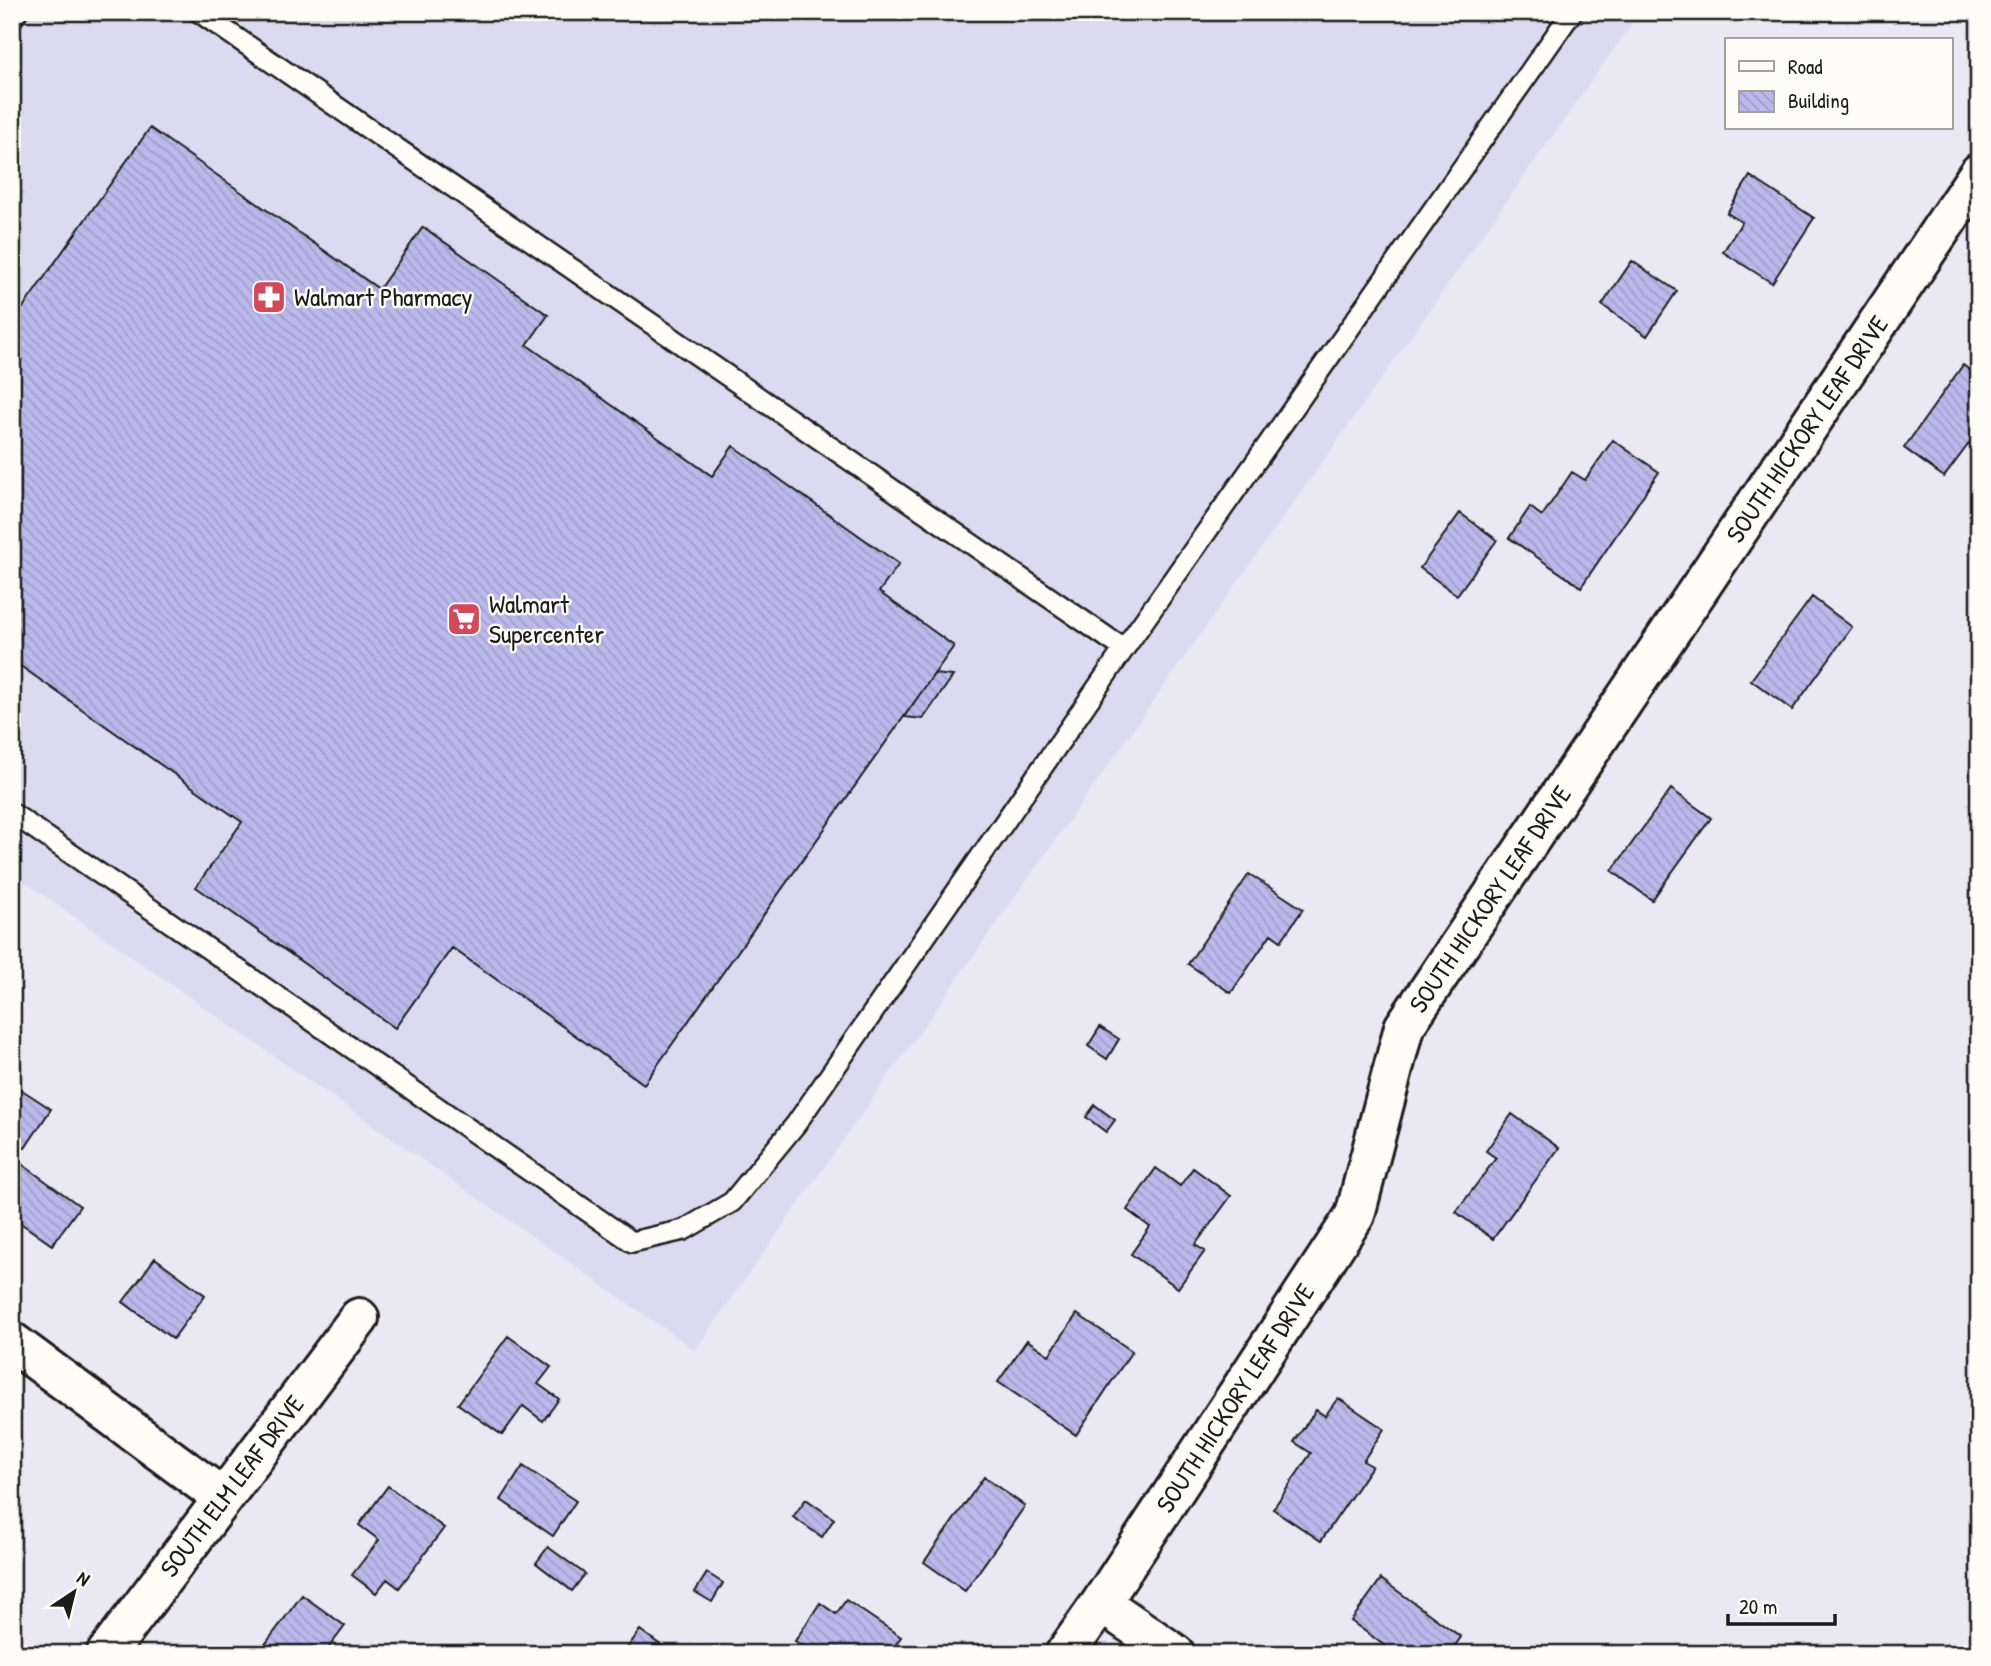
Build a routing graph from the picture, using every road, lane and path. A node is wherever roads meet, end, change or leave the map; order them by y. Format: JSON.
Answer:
{"nodes":[{"id":1,"x":17,"y":12,"type":"edge"},
{"id":2,"x":199,"y":12,"type":"edge"},
{"id":3,"x":1565,"y":15,"type":"edge"},
{"id":4,"x":12,"y":19,"type":"edge"},
{"id":5,"x":1979,"y":173,"type":"edge"},
{"id":6,"x":1124,"y":649,"type":"junction"},
{"id":7,"x":12,"y":813,"type":"edge"},
{"id":8,"x":359,"y":1318,"type":"dead end"},
{"id":9,"x":12,"y":1342,"type":"edge"},
{"id":10,"x":223,"y":1498,"type":"junction"},
{"id":11,"x":1101,"y":1603,"type":"junction"},
{"id":12,"x":106,"y":1654,"type":"edge"},
{"id":13,"x":1065,"y":1654,"type":"edge"},
{"id":14,"x":1175,"y":1654,"type":"edge"}],
"edges":[{"from":1,"to":4,"type":"lane"},
{"from":2,"to":6,"type":"lane"},
{"from":3,"to":6,"type":"lane"},
{"from":5,"to":11,"type":"street","name":"SOUTH HICKORY LEAF DRIVE"},
{"from":6,"to":7,"type":"lane"},
{"from":8,"to":10,"type":"street","name":"SOUTH ELM LEAF DRIVE"},
{"from":9,"to":10,"type":"street"},
{"from":10,"to":12,"type":"street","name":"SOUTH ELM LEAF DRIVE"},
{"from":11,"to":13,"type":"street","name":"SOUTH HICKORY LEAF DRIVE"},
{"from":11,"to":14,"type":"street"}]}
